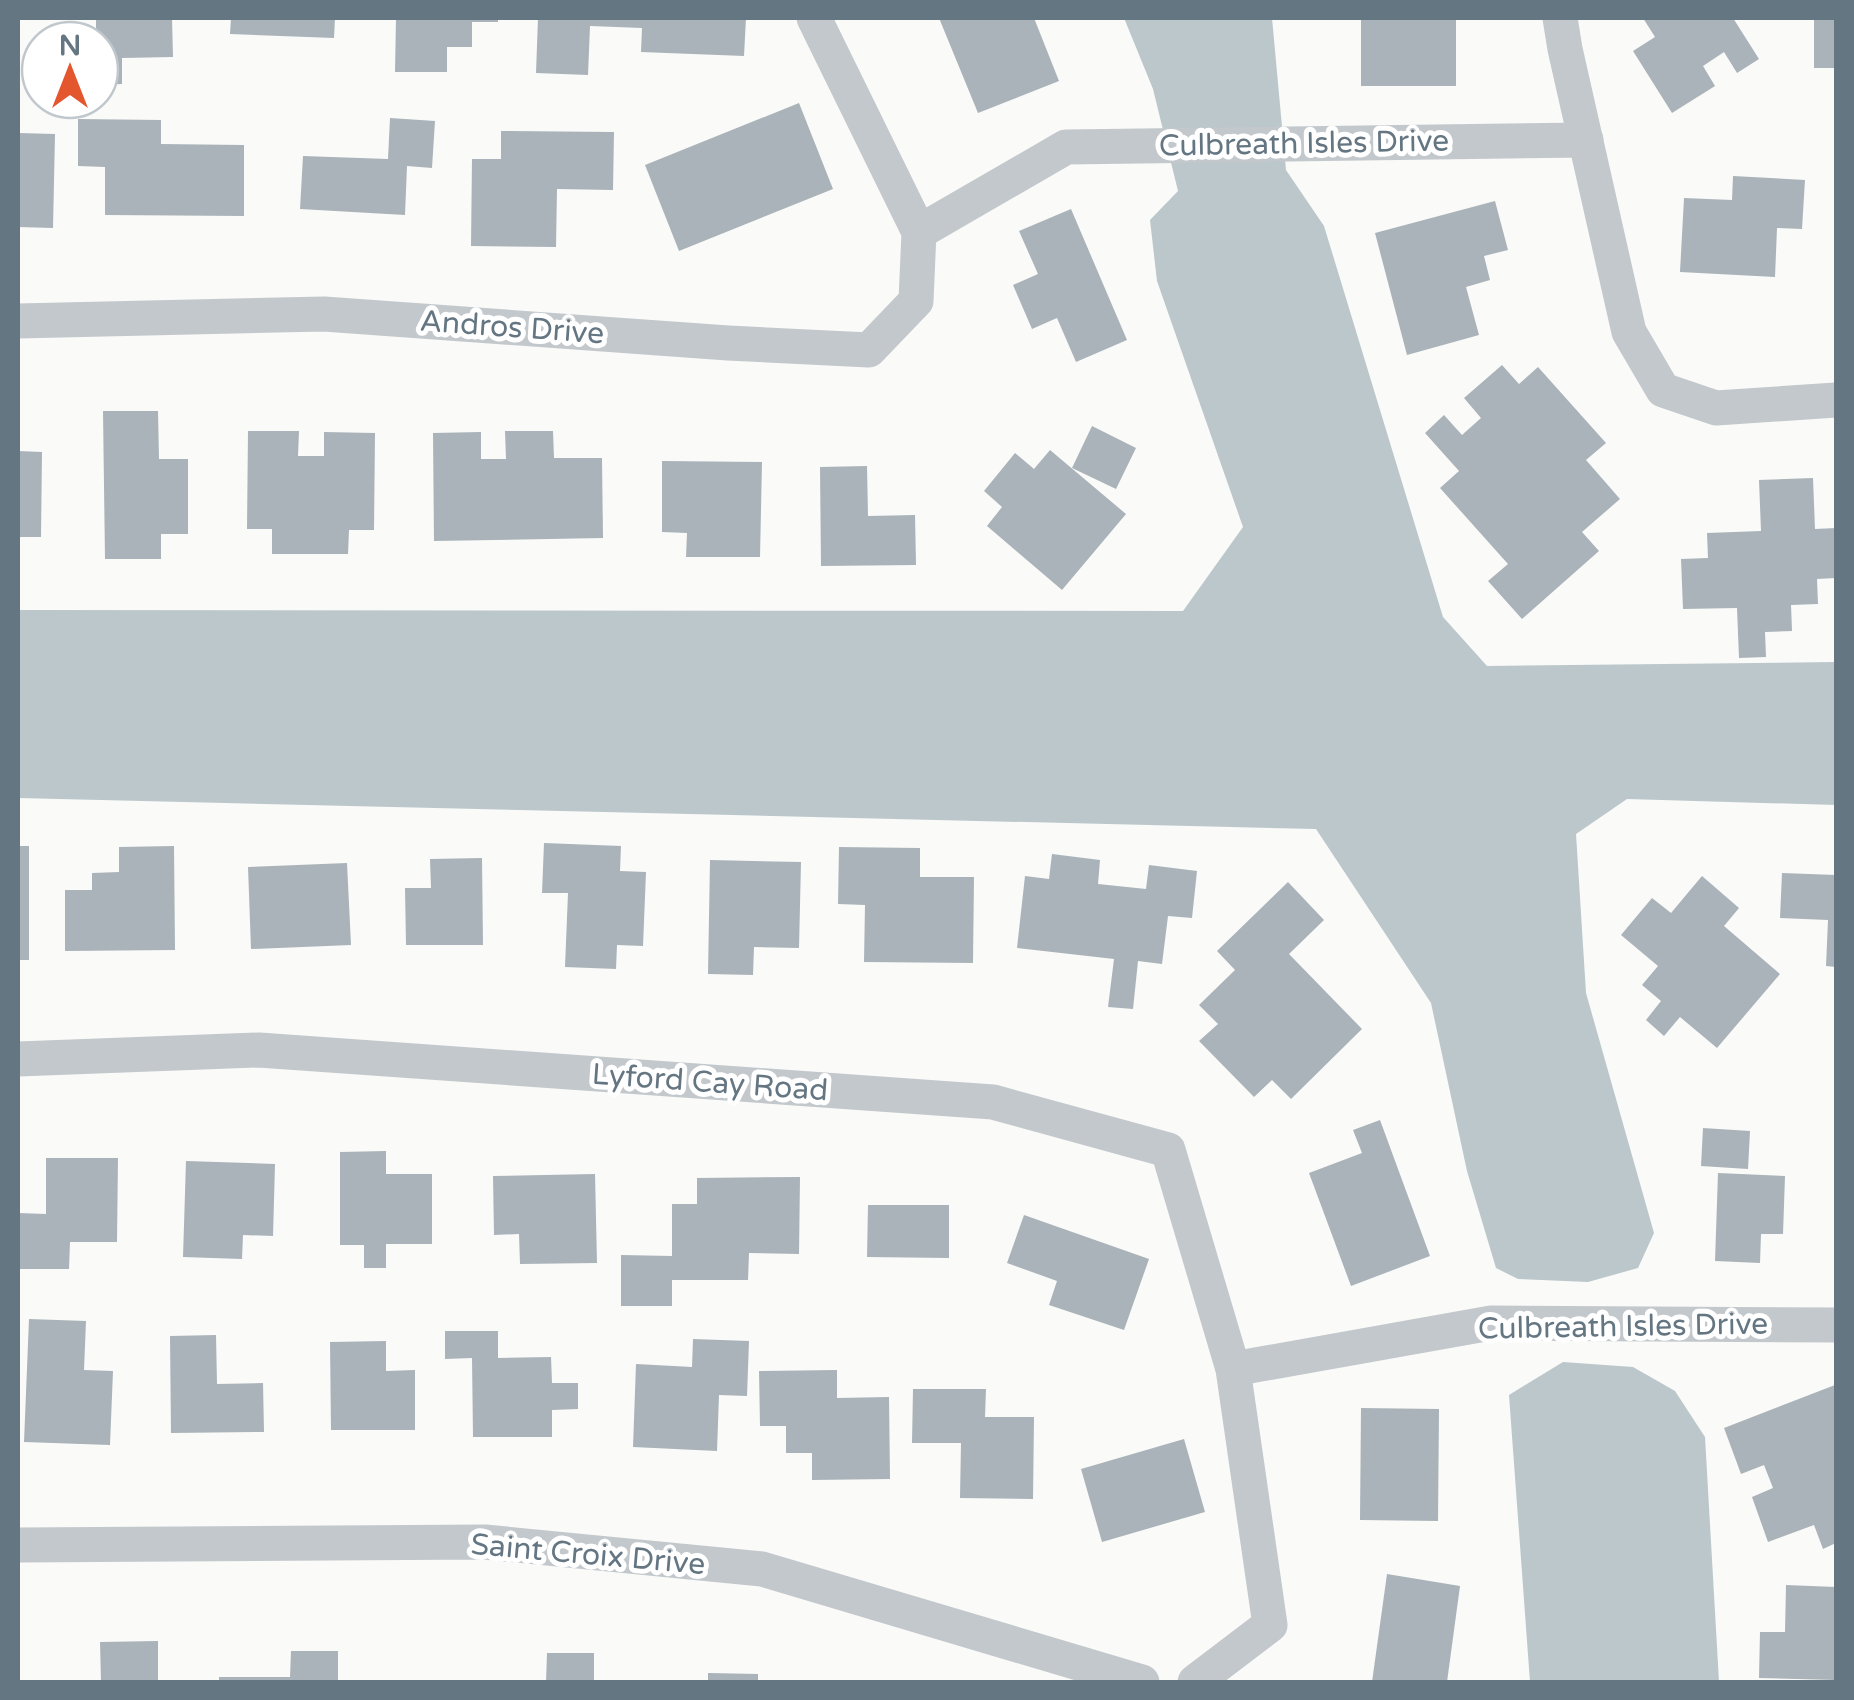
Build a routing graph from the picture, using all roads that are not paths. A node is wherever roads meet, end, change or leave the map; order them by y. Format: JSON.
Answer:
{"nodes":[{"id":1,"x":814,"y":18,"type":"edge"},
{"id":2,"x":1560,"y":18,"type":"edge"},
{"id":3,"x":1586,"y":140,"type":"junction"},
{"id":4,"x":919,"y":232,"type":"junction"},
{"id":5,"x":18,"y":321,"type":"edge"},
{"id":6,"x":1836,"y":400,"type":"edge"},
{"id":7,"x":18,"y":1059,"type":"edge"},
{"id":8,"x":1836,"y":1325,"type":"edge"},
{"id":9,"x":1233,"y":1369,"type":"junction"},
{"id":10,"x":18,"y":1545,"type":"edge"},
{"id":11,"x":1142,"y":1682,"type":"edge"},
{"id":12,"x":1195,"y":1682,"type":"edge"}],
"edges":[{"from":1,"to":4,"type":"street"},
{"from":2,"to":3,"type":"street"},
{"from":3,"to":4,"type":"street","name":"Culbreath Isles Drive"},
{"from":3,"to":6,"type":"street"},
{"from":4,"to":5,"type":"street","name":"Andros Drive"},
{"from":7,"to":9,"type":"street","name":"Lyford Cay Road"},
{"from":8,"to":9,"type":"street","name":"Culbreath Isles Drive"},
{"from":9,"to":12,"type":"street"},
{"from":10,"to":11,"type":"street","name":"Saint Croix Drive"}]}
